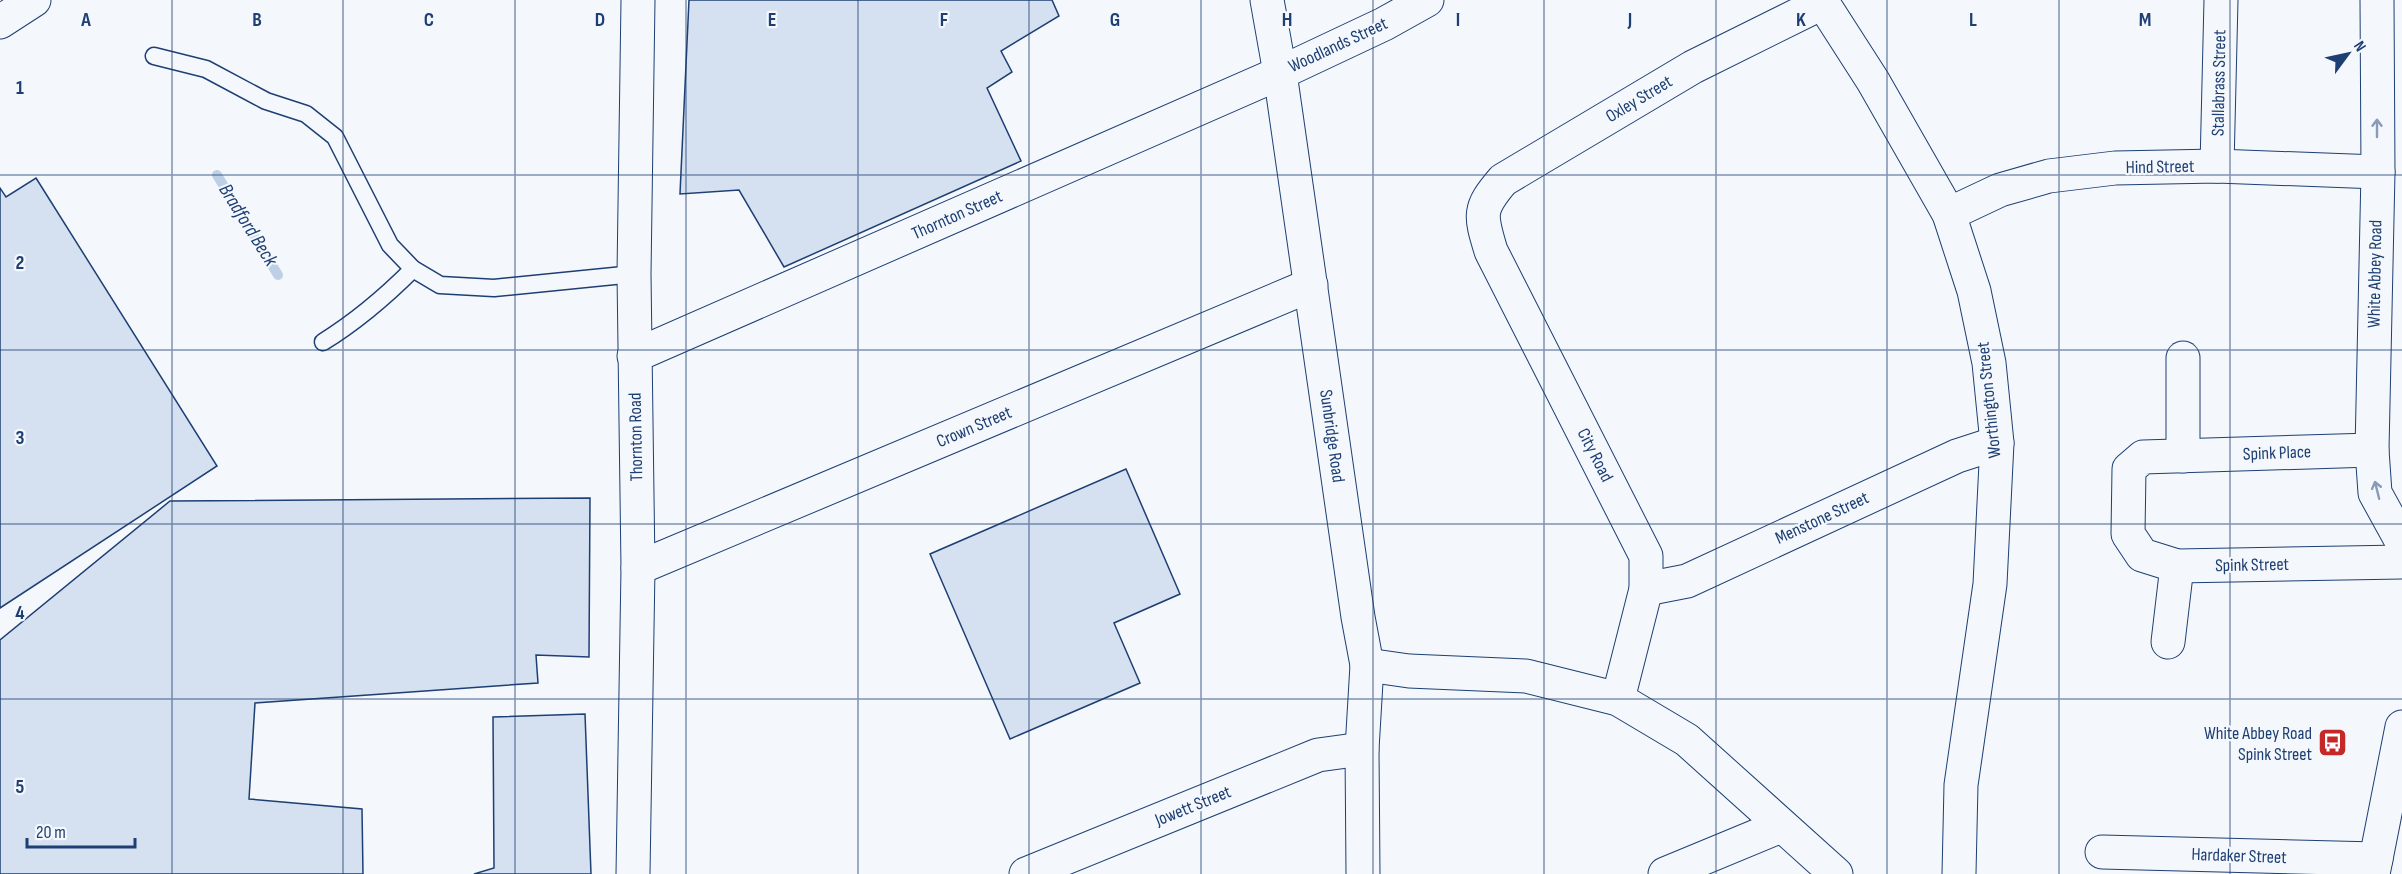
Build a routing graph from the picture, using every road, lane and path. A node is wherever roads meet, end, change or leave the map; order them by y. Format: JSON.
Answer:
{"nodes":[{"id":1,"x":34,"y":0,"type":"edge"},
{"id":2,"x":638,"y":0,"type":"edge"},
{"id":3,"x":1267,"y":0,"type":"edge"},
{"id":4,"x":1427,"y":0,"type":"edge"},
{"id":5,"x":2221,"y":0,"type":"edge"},
{"id":6,"x":2377,"y":0,"type":"edge"},
{"id":7,"x":1821,"y":2,"type":"edge"},
{"id":8,"x":0,"y":22,"type":"edge"},
{"id":9,"x":154,"y":56,"type":"dead end"},
{"id":10,"x":1280,"y":73,"type":"junction"},
{"id":11,"x":2217,"y":166,"type":"junction"},
{"id":12,"x":2378,"y":172,"type":"junction"},
{"id":13,"x":1949,"y":214,"type":"junction"},
{"id":14,"x":1482,"y":222,"type":"joint"},
{"id":15,"x":413,"y":268,"type":"junction"},
{"id":16,"x":634,"y":274,"type":"junction"},
{"id":17,"x":1311,"y":285,"type":"junction"},
{"id":18,"x":323,"y":342,"type":"dead end"},
{"id":19,"x":634,"y":357,"type":"junction"},
{"id":20,"x":2183,"y":358,"type":"dead end"},
{"id":21,"x":1997,"y":443,"type":"junction"},
{"id":22,"x":2372,"y":450,"type":"junction"},
{"id":23,"x":2182,"y":456,"type":"junction"},
{"id":24,"x":2402,"y":542,"type":"edge"},
{"id":25,"x":2402,"y":562,"type":"edge"},
{"id":26,"x":2177,"y":566,"type":"junction"},
{"id":27,"x":638,"y":568,"type":"junction"},
{"id":28,"x":1646,"y":589,"type":"junction"},
{"id":29,"x":2168,"y":642,"type":"dead end"},
{"id":30,"x":1367,"y":665,"type":"junction"},
{"id":31,"x":1618,"y":699,"type":"junction"},
{"id":32,"x":2402,"y":727,"type":"edge"},
{"id":33,"x":1362,"y":749,"type":"junction"},
{"id":34,"x":1782,"y":826,"type":"junction"},
{"id":35,"x":2102,"y":852,"type":"dead end"},
{"id":36,"x":2374,"y":867,"type":"edge"},
{"id":37,"x":633,"y":874,"type":"edge"},
{"id":38,"x":1026,"y":874,"type":"edge"},
{"id":39,"x":1363,"y":874,"type":"edge"},
{"id":40,"x":1665,"y":874,"type":"edge"},
{"id":41,"x":1836,"y":874,"type":"edge"},
{"id":42,"x":1959,"y":874,"type":"edge"}],
"edges":[{"from":1,"to":8,"type":"street"},
{"from":2,"to":16,"type":"street","name":"Thornton Road"},
{"from":3,"to":10,"type":"street","name":"Sunbridge Road"},
{"from":4,"to":10,"type":"street","name":"Woodlands Street"},
{"from":5,"to":11,"type":"street","name":"Stallabrass Street"},
{"from":12,"to":6,"type":"street","name":"White Abbey Road","one_way":true},
{"from":7,"to":13,"type":"street","name":"Worthington Street"},
{"from":7,"to":14,"type":"street","name":"Oxley Street"},
{"from":9,"to":15,"type":"lane"},
{"from":10,"to":17,"type":"street","name":"Sunbridge Road"},
{"from":10,"to":19,"type":"street","name":"Thornton Street"},
{"from":11,"to":12,"type":"street","name":"Hind Street"},
{"from":11,"to":13,"type":"street","name":"Hind Street"},
{"from":12,"to":22,"type":"street","name":"White Abbey Road"},
{"from":13,"to":21,"type":"street","name":"Worthington Street"},
{"from":14,"to":28,"type":"street","name":"City Road"},
{"from":15,"to":16,"type":"lane"},
{"from":15,"to":18,"type":"lane"},
{"from":16,"to":19,"type":"street","name":"Thornton Road"},
{"from":17,"to":27,"type":"street","name":"Crown Street"},
{"from":17,"to":30,"type":"street","name":"Sunbridge Road"},
{"from":19,"to":27,"type":"street","name":"Thornton Road"},
{"from":20,"to":23,"type":"street"},
{"from":21,"to":28,"type":"street","name":"Menstone Street"},
{"from":21,"to":42,"type":"street","name":"Worthington Street"},
{"from":22,"to":23,"type":"street","name":"Spink Place"},
{"from":24,"to":22,"type":"street","name":"White Abbey Road","one_way":true},
{"from":23,"to":26,"type":"street","name":"Spink Place"},
{"from":25,"to":26,"type":"street","name":"Spink Street"},
{"from":26,"to":29,"type":"street"},
{"from":27,"to":37,"type":"street","name":"Thornton Road"},
{"from":28,"to":31,"type":"street","name":"City Road"},
{"from":30,"to":31,"type":"street"},
{"from":30,"to":33,"type":"street","name":"Sunbridge Road"},
{"from":31,"to":34,"type":"street"},
{"from":32,"to":36,"type":"street"},
{"from":33,"to":38,"type":"street","name":"Jowett Street"},
{"from":33,"to":39,"type":"street","name":"Sunbridge Road"},
{"from":34,"to":40,"type":"street"},
{"from":34,"to":41,"type":"street"},
{"from":35,"to":36,"type":"street","name":"Hardaker Street"}]}
